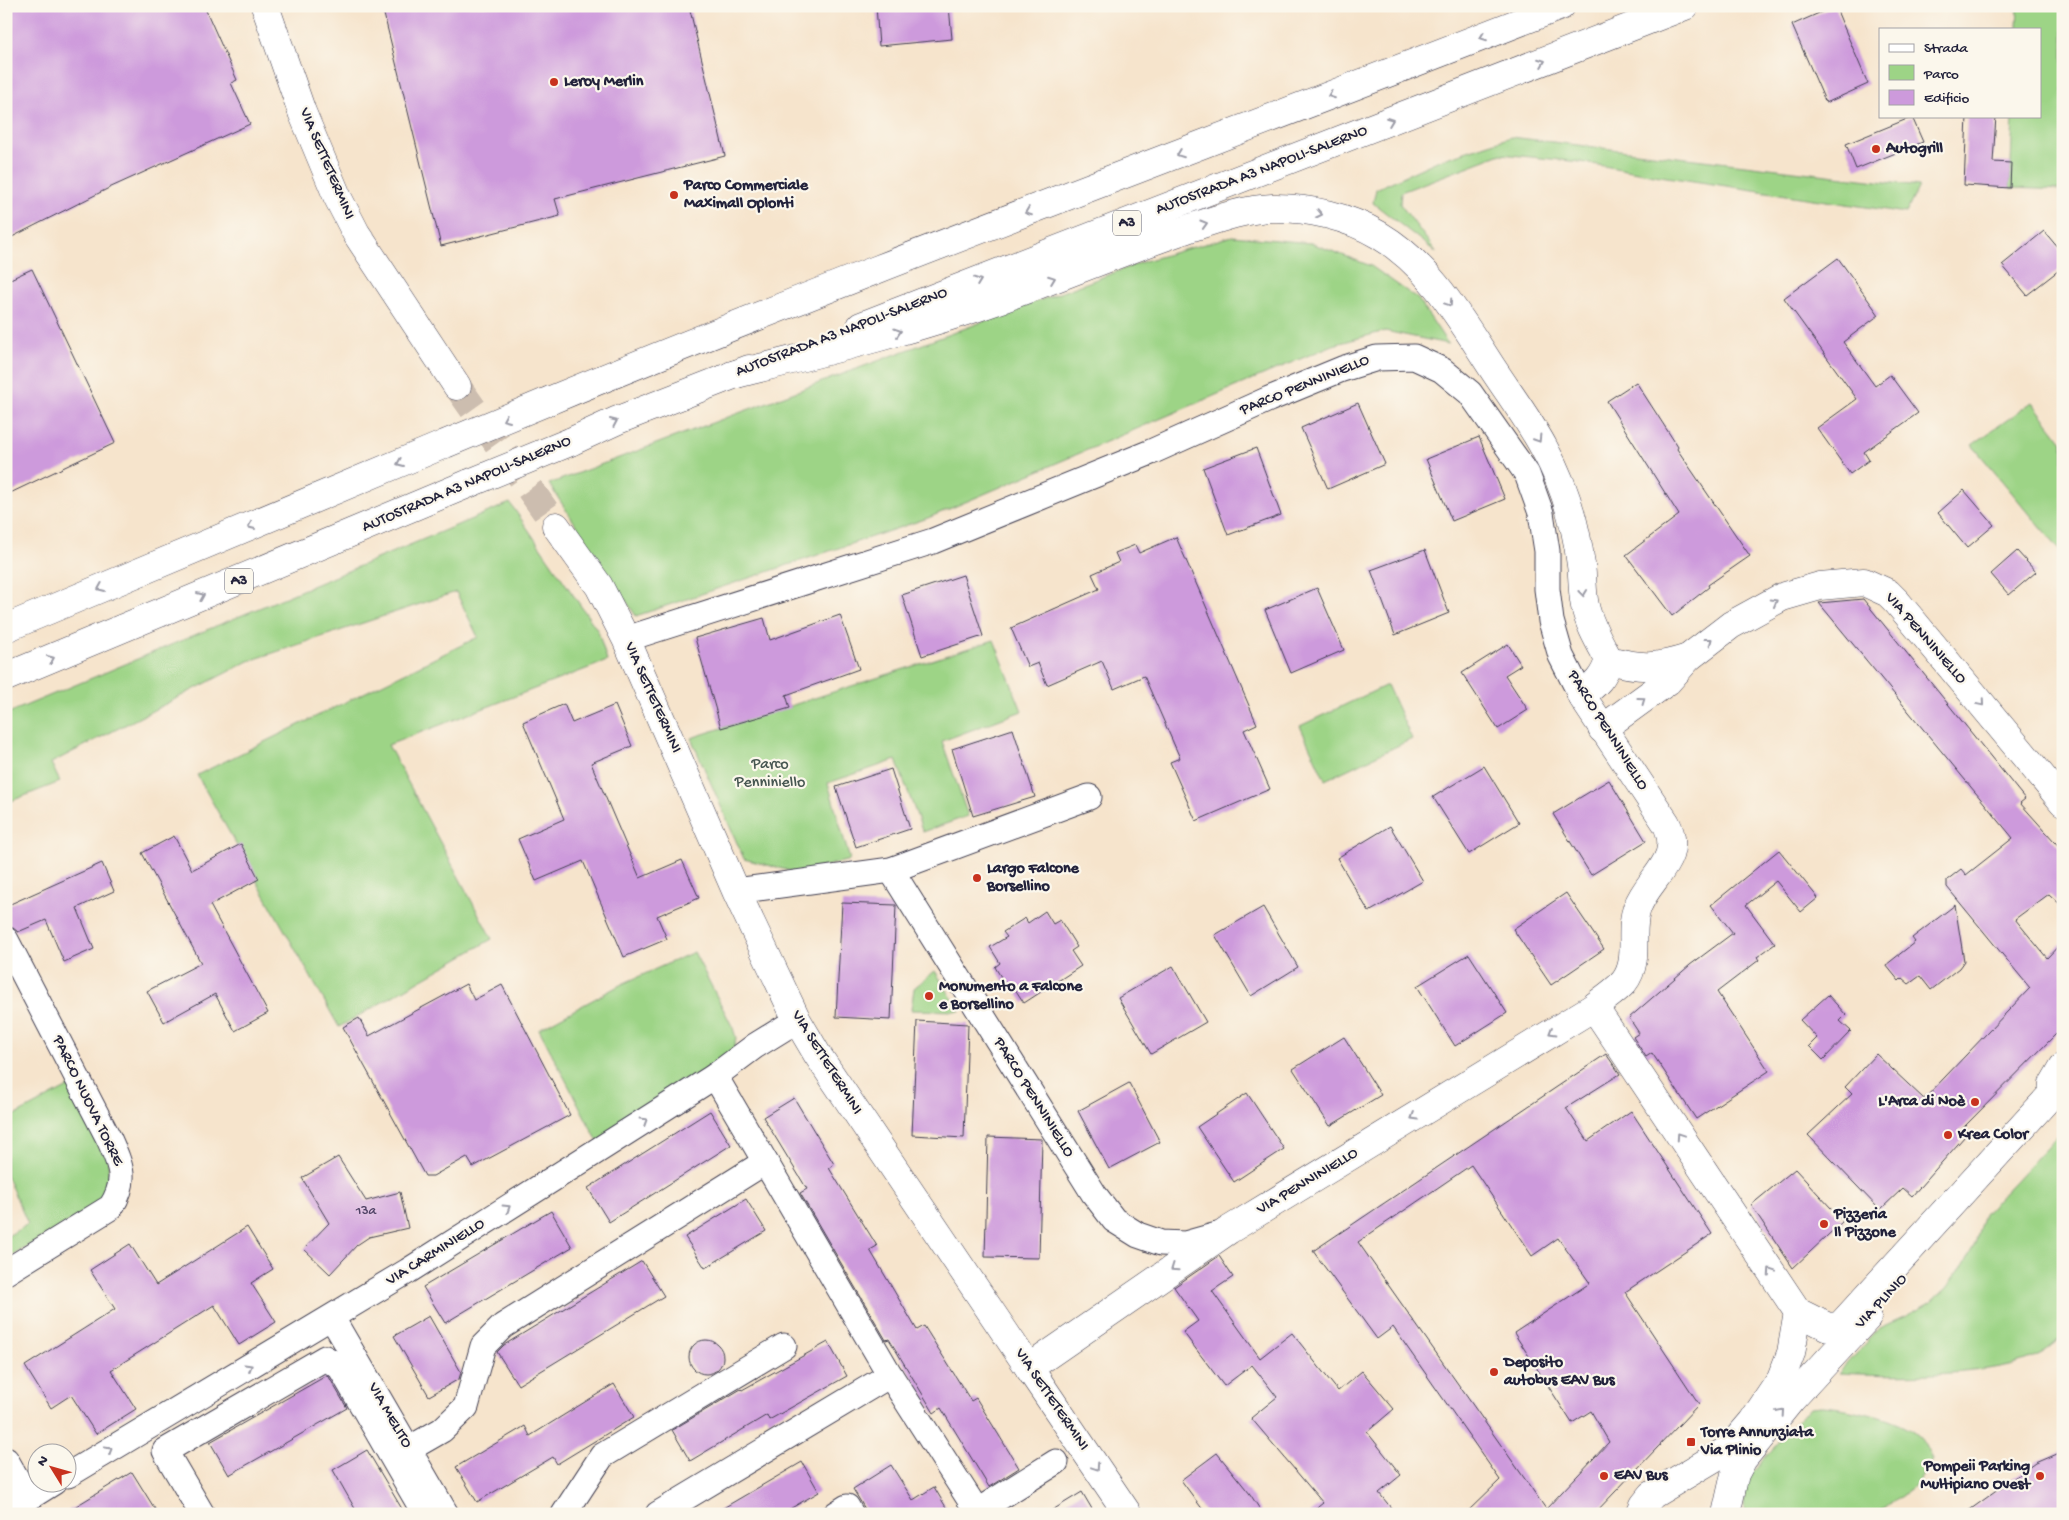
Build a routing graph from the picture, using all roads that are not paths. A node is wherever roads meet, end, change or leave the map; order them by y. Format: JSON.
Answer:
{"nodes":[{"id":1,"x":265,"y":6,"type":"edge"},
{"id":2,"x":1561,"y":6,"type":"edge"},
{"id":3,"x":1685,"y":6,"type":"edge"},
{"id":4,"x":732,"y":375,"type":"junction"},
{"id":5,"x":457,"y":386,"type":"tunnel mouth"},
{"id":6,"x":556,"y":526,"type":"tunnel mouth"},
{"id":7,"x":6,"y":628,"type":"edge"},
{"id":8,"x":626,"y":639,"type":"junction"},
{"id":9,"x":1688,"y":658,"type":"junction"},
{"id":10,"x":1609,"y":660,"type":"junction"},
{"id":11,"x":6,"y":677,"type":"edge"},
{"id":12,"x":1581,"y":695,"type":"junction"},
{"id":13,"x":1602,"y":729,"type":"junction"},
{"id":14,"x":1089,"y":797,"type":"dead end"},
{"id":15,"x":2063,"y":802,"type":"edge"},
{"id":16,"x":891,"y":870,"type":"junction"},
{"id":17,"x":736,"y":891,"type":"junction"},
{"id":18,"x":6,"y":940,"type":"edge"},
{"id":19,"x":1594,"y":1007,"type":"junction"},
{"id":20,"x":797,"y":1020,"type":"junction"},
{"id":21,"x":2063,"y":1067,"type":"edge"},
{"id":22,"x":715,"y":1076,"type":"junction"},
{"id":23,"x":2059,"y":1095,"type":"edge"},
{"id":24,"x":765,"y":1162,"type":"junction"},
{"id":25,"x":1229,"y":1230,"type":"junction"},
{"id":26,"x":6,"y":1272,"type":"edge"},
{"id":27,"x":1798,"y":1312,"type":"junction"},
{"id":28,"x":332,"y":1318,"type":"junction"},
{"id":29,"x":784,"y":1346,"type":"dead end"},
{"id":30,"x":1030,"y":1368,"type":"junction"},
{"id":31,"x":890,"y":1376,"type":"junction"},
{"id":32,"x":408,"y":1449,"type":"junction"},
{"id":33,"x":6,"y":1460,"type":"edge"},
{"id":34,"x":1056,"y":1462,"type":"dead end"},
{"id":35,"x":78,"y":1469,"type":"edge"},
{"id":36,"x":39,"y":1492,"type":"edge"},
{"id":37,"x":28,"y":1499,"type":"junction"},
{"id":38,"x":6,"y":1512,"type":"edge"},
{"id":39,"x":975,"y":1512,"type":"edge"},
{"id":40,"x":202,"y":1514,"type":"edge"},
{"id":41,"x":425,"y":1514,"type":"edge"},
{"id":42,"x":446,"y":1514,"type":"edge"},
{"id":43,"x":564,"y":1514,"type":"edge"},
{"id":44,"x":658,"y":1514,"type":"edge"},
{"id":45,"x":836,"y":1514,"type":"edge"},
{"id":46,"x":852,"y":1514,"type":"edge"},
{"id":47,"x":1128,"y":1514,"type":"edge"},
{"id":48,"x":1640,"y":1514,"type":"edge"},
{"id":49,"x":1726,"y":1514,"type":"edge"}],
"edges":[{"from":1,"to":5,"type":"main road","name":"VIA SETTETERMINI"},
{"from":2,"to":7,"type":"main road","one_way":true,"bridge":true},
{"from":4,"to":3,"type":"main road","name":"AUTOSTRADA A3 NAPOLI-SALERNO","number":"A3","one_way":true},
{"from":4,"to":10,"type":"main road","one_way":true},
{"from":11,"to":4,"type":"main road","name":"AUTOSTRADA A3 NAPOLI-SALERNO","number":"A3","one_way":true,"bridge":true},
{"from":6,"to":8,"type":"main road","name":"VIA SETTETERMINI"},
{"from":8,"to":12,"type":"street","name":"PARCO PENNINIELLO"},
{"from":8,"to":17,"type":"main road","name":"VIA SETTETERMINI"},
{"from":9,"to":10,"type":"main road"},
{"from":13,"to":9,"type":"main road","name":"VIA PENNINIELLO","one_way":true},
{"from":9,"to":15,"type":"main road","name":"VIA PENNINIELLO","one_way":true},
{"from":10,"to":12,"type":"main road"},
{"from":12,"to":13,"type":"main road","name":"PARCO PENNINIELLO"},
{"from":13,"to":19,"type":"main road","name":"PARCO PENNINIELLO"},
{"from":14,"to":16,"type":"street"},
{"from":16,"to":17,"type":"street"},
{"from":16,"to":25,"type":"street","name":"PARCO PENNINIELLO"},
{"from":17,"to":20,"type":"main road","name":"VIA SETTETERMINI"},
{"from":18,"to":26,"type":"street","name":"PARCO NUOVA TORRE"},
{"from":19,"to":25,"type":"main road","name":"VIA PENNINIELLO","one_way":true},
{"from":27,"to":19,"type":"main road","name":"VIA PLINIO","one_way":true},
{"from":20,"to":22,"type":"street","name":"VIA CARMINIELLO"},
{"from":20,"to":30,"type":"main road","name":"VIA SETTETERMINI"},
{"from":21,"to":23,"type":"main road"},
{"from":22,"to":24,"type":"street"},
{"from":28,"to":22,"type":"street","name":"VIA CARMINIELLO","one_way":true},
{"from":23,"to":27,"type":"main road","name":"VIA PLINIO"},
{"from":49,"to":23,"type":"main road","name":"VIA PLINIO","one_way":true},
{"from":24,"to":31,"type":"street"},
{"from":24,"to":32,"type":"street"},
{"from":25,"to":30,"type":"main road","name":"VIA PENNINIELLO","one_way":true},
{"from":27,"to":48,"type":"main road"},
{"from":28,"to":32,"type":"street","name":"VIA MELITO"},
{"from":35,"to":28,"type":"street","name":"VIA CARMINIELLO","one_way":true},
{"from":29,"to":43,"type":"street"},
{"from":30,"to":47,"type":"main road","name":"VIA SETTETERMINI","one_way":true},
{"from":31,"to":39,"type":"street"},
{"from":31,"to":44,"type":"street"},
{"from":32,"to":42,"type":"street","name":"VIA MELITO"},
{"from":33,"to":37,"type":"street"},
{"from":34,"to":39,"type":"street"},
{"from":36,"to":37,"type":"street"},
{"from":37,"to":38,"type":"street"},
{"from":40,"to":41,"type":"street"},
{"from":45,"to":46,"type":"street"}]}
